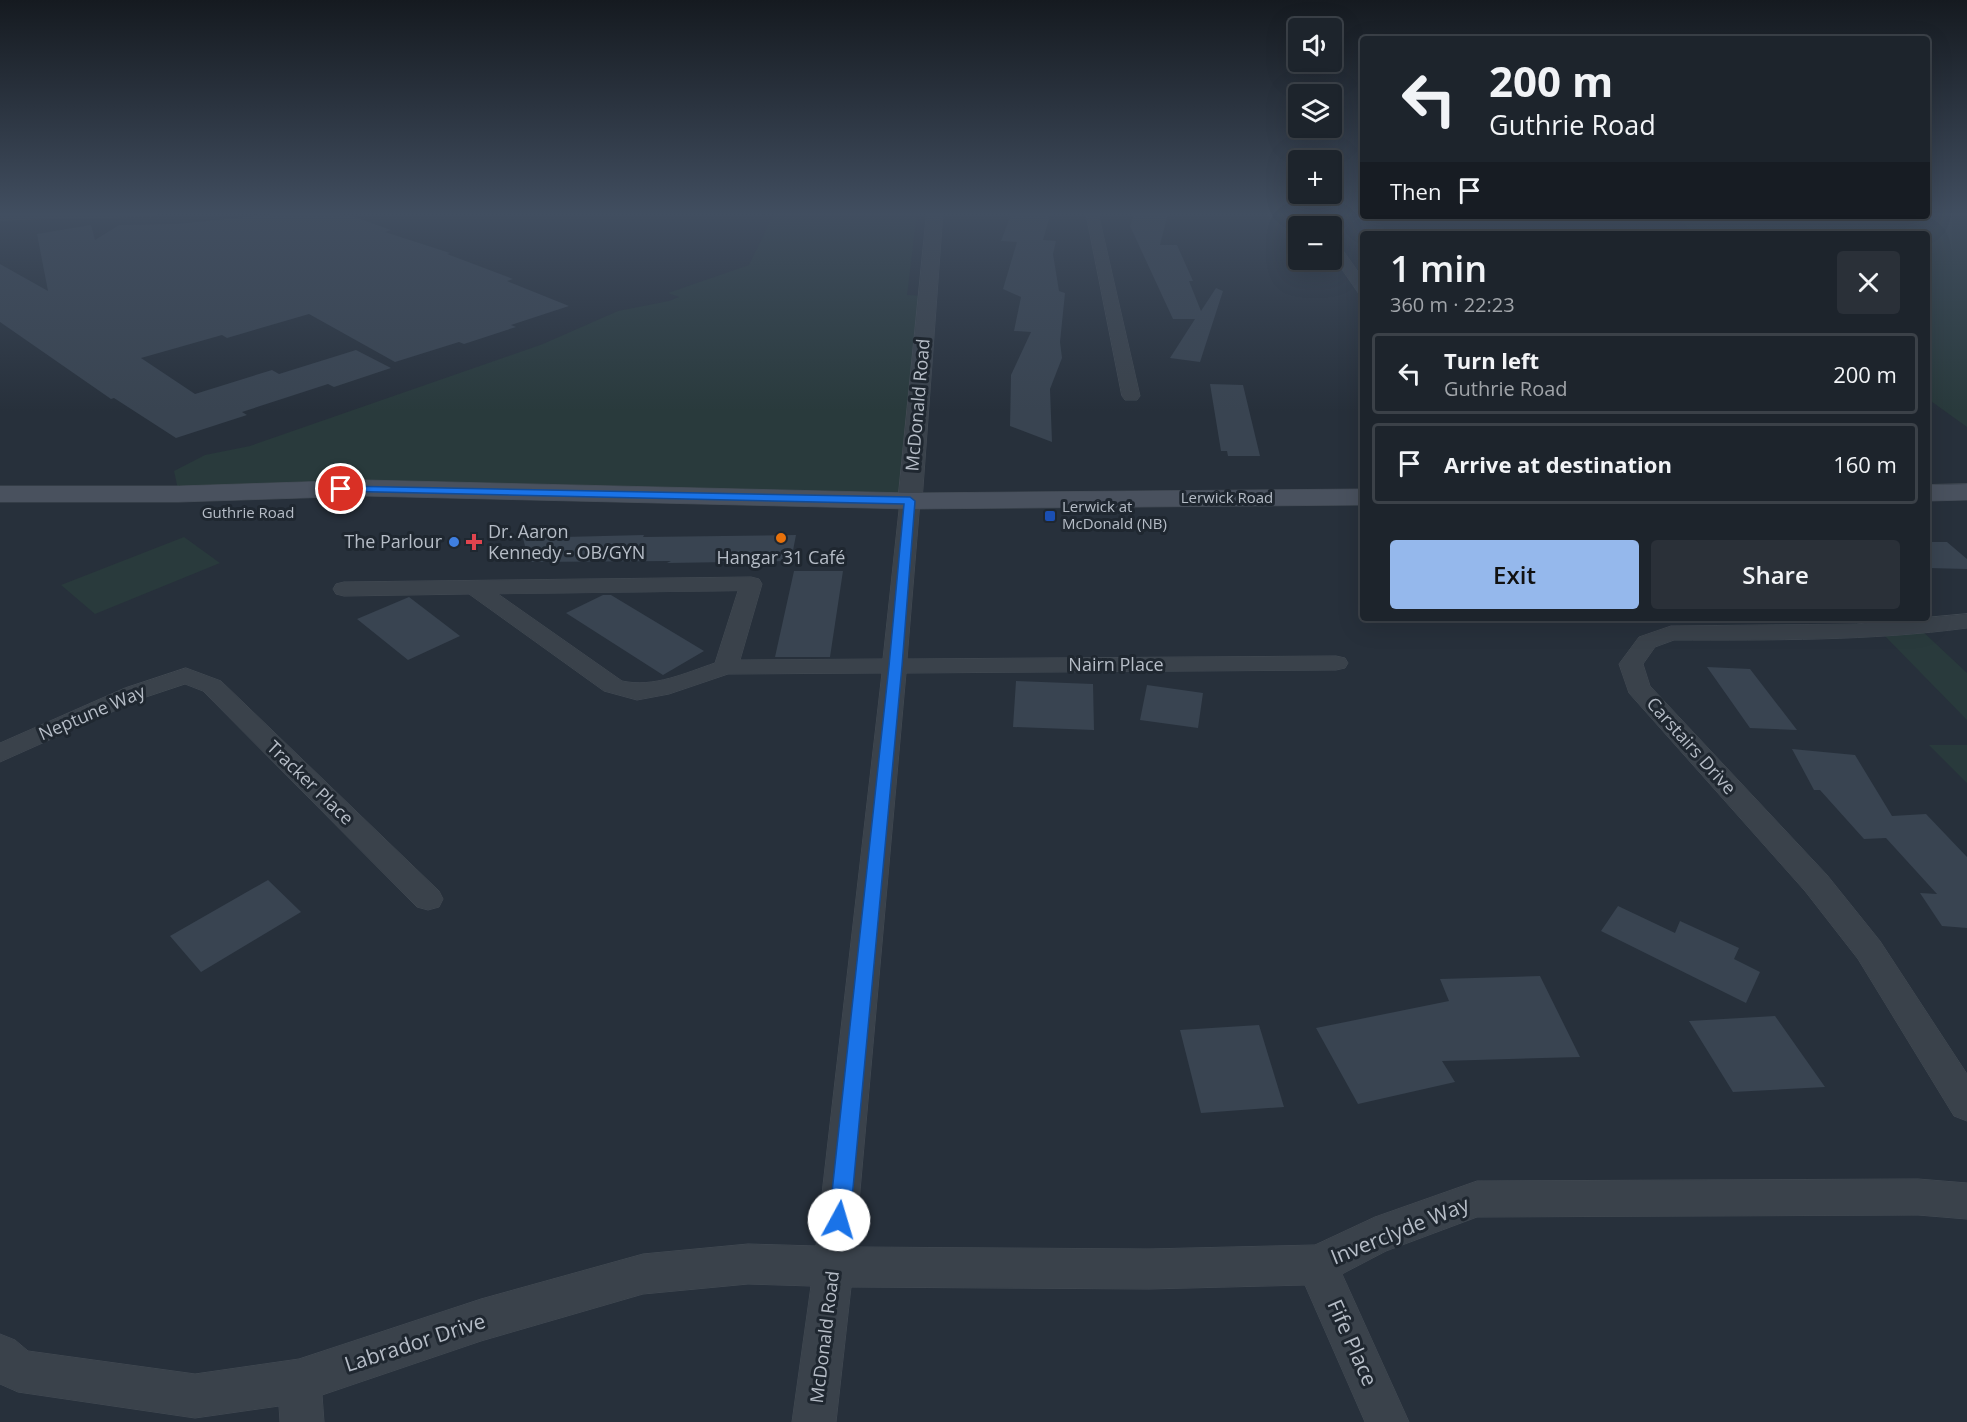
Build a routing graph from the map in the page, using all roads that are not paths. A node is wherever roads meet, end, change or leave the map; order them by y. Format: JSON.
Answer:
{"nodes":[{"id":1,"x":929,"y":278,"type":"edge"},
{"id":2,"x":1106,"y":278,"type":"edge"},
{"id":3,"x":1131,"y":396,"type":"dead end"},
{"id":4,"x":1930,"y":492,"type":"edge"},
{"id":5,"x":1967,"y":492,"type":"edge"},
{"id":6,"x":0,"y":494,"type":"edge"},
{"id":7,"x":747,"y":497,"type":"junction"},
{"id":8,"x":1360,"y":497,"type":"edge"},
{"id":9,"x":910,"y":501,"type":"junction"},
{"id":10,"x":0,"y":516,"type":"edge"},
{"id":11,"x":474,"y":587,"type":"junction"},
{"id":12,"x":344,"y":589,"type":"dead end"},
{"id":13,"x":1967,"y":621,"type":"edge"},
{"id":14,"x":1336,"y":663,"type":"dead end"},
{"id":15,"x":896,"y":666,"type":"junction"},
{"id":16,"x":726,"y":667,"type":"junction"},
{"id":17,"x":186,"y":675,"type":"joint"},
{"id":18,"x":0,"y":753,"type":"edge"},
{"id":19,"x":428,"y":898,"type":"dead end"},
{"id":20,"x":1967,"y":1105,"type":"edge"},
{"id":21,"x":1967,"y":1201,"type":"edge"},
{"id":22,"x":1317,"y":1265,"type":"junction"},
{"id":23,"x":834,"y":1268,"type":"junction"},
{"id":24,"x":0,"y":1355,"type":"edge"},
{"id":25,"x":300,"y":1402,"type":"edge"},
{"id":26,"x":814,"y":1422,"type":"edge"},
{"id":27,"x":1387,"y":1422,"type":"edge"}],
"edges":[{"from":1,"to":9,"type":"street","name":"McDonald Road"},
{"from":2,"to":3,"type":"street"},
{"from":4,"to":5,"type":"main road"},
{"from":6,"to":7,"type":"main road","name":"Guthrie Road"},
{"from":7,"to":9,"type":"main road","name":"Guthrie Road"},
{"from":7,"to":10,"type":"main road","name":"Guthrie Road"},
{"from":8,"to":9,"type":"main road","name":"Lerwick Road"},
{"from":9,"to":15,"type":"street","name":"McDonald Road"},
{"from":11,"to":12,"type":"street"},
{"from":11,"to":16,"type":"street","name":"Nairn Place"},
{"from":11,"to":16,"type":"street"},
{"from":13,"to":20,"type":"street","name":"Carstairs Drive"},
{"from":14,"to":15,"type":"street","name":"Nairn Place"},
{"from":15,"to":16,"type":"street","name":"Nairn Place"},
{"from":15,"to":23,"type":"street","name":"McDonald Road"},
{"from":17,"to":18,"type":"street","name":"Neptune Way"},
{"from":17,"to":19,"type":"street","name":"Tracker Place"},
{"from":21,"to":22,"type":"street","name":"Inverclyde Way"},
{"from":22,"to":23,"type":"street","name":"Inverclyde Way"},
{"from":22,"to":27,"type":"street","name":"Fife Place"},
{"from":23,"to":25,"type":"street","name":"Labrador Drive"},
{"from":23,"to":26,"type":"street","name":"McDonald Road"},
{"from":24,"to":25,"type":"street","name":"Labrador Drive"}]}
